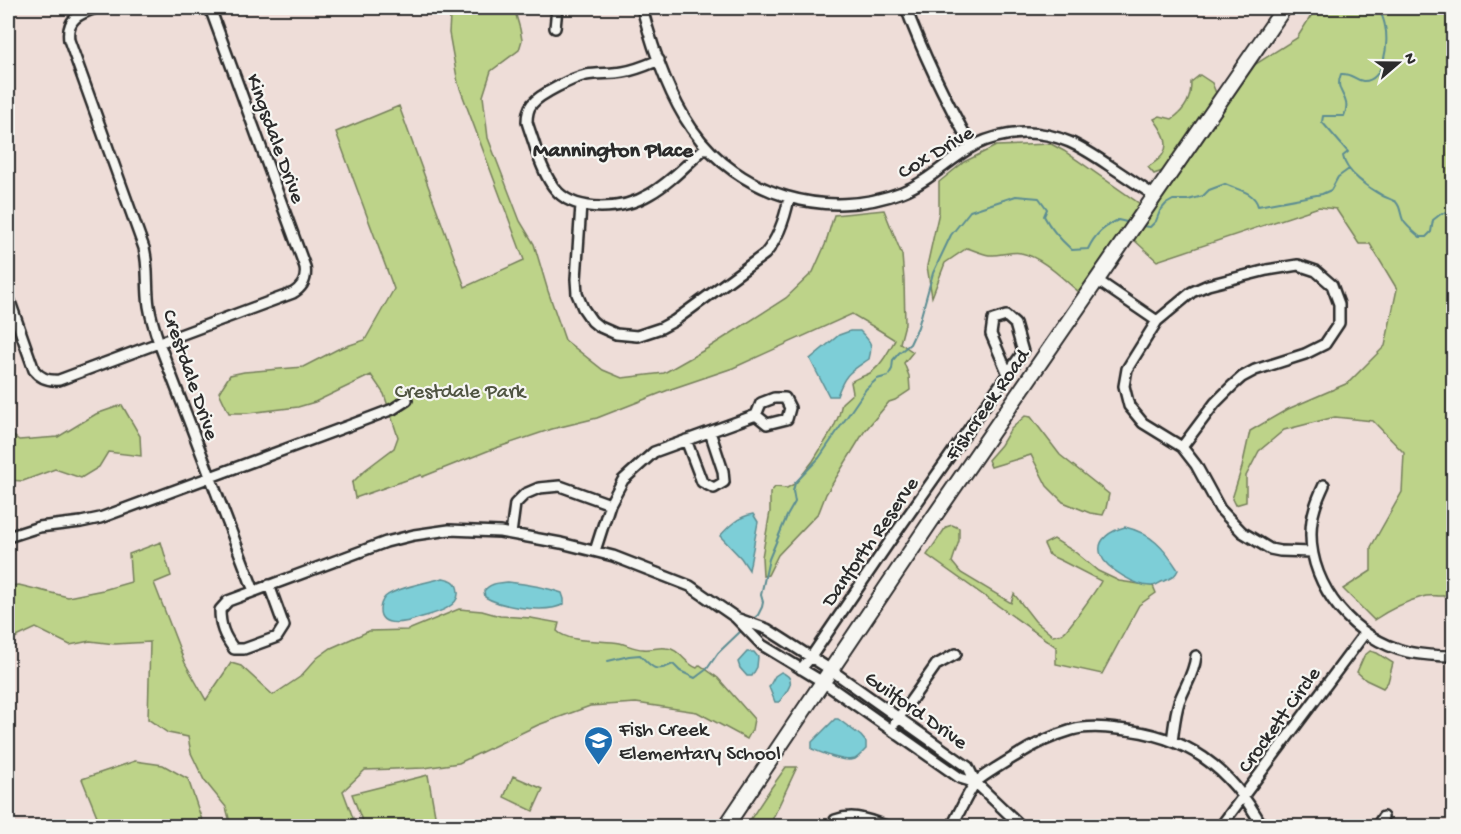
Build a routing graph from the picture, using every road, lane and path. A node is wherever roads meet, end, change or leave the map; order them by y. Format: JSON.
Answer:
{"nodes":[{"id":1,"x":96,"y":8,"type":"edge"},
{"id":2,"x":210,"y":8,"type":"edge"},
{"id":3,"x":557,"y":8,"type":"edge"},
{"id":4,"x":642,"y":8,"type":"edge"},
{"id":5,"x":906,"y":8,"type":"edge"},
{"id":6,"x":1284,"y":8,"type":"edge"},
{"id":7,"x":555,"y":28,"type":"dead end"},
{"id":8,"x":659,"y":60,"type":"junction"},
{"id":9,"x":706,"y":147,"type":"junction"},
{"id":10,"x":972,"y":147,"type":"junction"},
{"id":11,"x":1155,"y":196,"type":"junction"},
{"id":12,"x":789,"y":198,"type":"junction"},
{"id":13,"x":581,"y":205,"type":"junction"},
{"id":14,"x":1097,"y":280,"type":"junction"},
{"id":15,"x":8,"y":296,"type":"edge"},
{"id":16,"x":1157,"y":321,"type":"junction"},
{"id":17,"x":159,"y":343,"type":"junction"},
{"id":18,"x":1008,"y":374,"type":"junction"},
{"id":19,"x":407,"y":400,"type":"dead end"},
{"id":20,"x":756,"y":415,"type":"dead end"},
{"id":21,"x":710,"y":432,"type":"junction"},
{"id":22,"x":686,"y":440,"type":"junction"},
{"id":23,"x":1182,"y":447,"type":"junction"},
{"id":24,"x":210,"y":477,"type":"junction"},
{"id":25,"x":1324,"y":484,"type":"dead end"},
{"id":26,"x":610,"y":504,"type":"junction"},
{"id":27,"x":511,"y":534,"type":"junction"},
{"id":28,"x":8,"y":537,"type":"edge"},
{"id":29,"x":595,"y":551,"type":"junction"},
{"id":30,"x":1312,"y":552,"type":"junction"},
{"id":31,"x":269,"y":585,"type":"junction"},
{"id":32,"x":254,"y":591,"type":"junction"},
{"id":33,"x":752,"y":628,"type":"junction"},
{"id":34,"x":1365,"y":633,"type":"junction"},
{"id":35,"x":956,"y":654,"type":"dead end"},
{"id":36,"x":1196,"y":656,"type":"dead end"},
{"id":37,"x":1454,"y":656,"type":"edge"},
{"id":38,"x":811,"y":657,"type":"junction"},
{"id":39,"x":801,"y":669,"type":"junction"},
{"id":40,"x":831,"y":670,"type":"junction"},
{"id":41,"x":823,"y":682,"type":"junction"},
{"id":42,"x":899,"y":718,"type":"junction"},
{"id":43,"x":890,"y":729,"type":"junction"},
{"id":44,"x":1172,"y":741,"type":"junction"},
{"id":45,"x":976,"y":783,"type":"junction"},
{"id":46,"x":1244,"y":796,"type":"junction"},
{"id":47,"x":1383,"y":817,"type":"dead end"},
{"id":48,"x":835,"y":820,"type":"dead end"},
{"id":49,"x":726,"y":826,"type":"edge"},
{"id":50,"x":886,"y":826,"type":"edge"},
{"id":51,"x":952,"y":826,"type":"edge"},
{"id":52,"x":1021,"y":826,"type":"edge"},
{"id":53,"x":1221,"y":826,"type":"edge"},
{"id":54,"x":1262,"y":826,"type":"edge"},
{"id":55,"x":1377,"y":826,"type":"edge"}],
"edges":[{"from":1,"to":17,"type":"street","name":"Crestdale Drive"},
{"from":2,"to":17,"type":"street","name":"Kingsdale Drive"},
{"from":3,"to":7,"type":"street"},
{"from":4,"to":8,"type":"street","name":"Cox Drive"},
{"from":5,"to":10,"type":"street"},
{"from":6,"to":11,"type":"main road","name":"Fishcreek Road"},
{"from":8,"to":9,"type":"street","name":"Cox Drive"},
{"from":8,"to":13,"type":"street"},
{"from":9,"to":12,"type":"street","name":"Cox Drive"},
{"from":9,"to":13,"type":"street"},
{"from":10,"to":11,"type":"street","name":"Cox Drive"},
{"from":10,"to":12,"type":"street","name":"Cox Drive"},
{"from":11,"to":14,"type":"main road","name":"Fishcreek Road"},
{"from":12,"to":13,"type":"street"},
{"from":14,"to":16,"type":"street"},
{"from":14,"to":40,"type":"main road","name":"Fishcreek Road"},
{"from":15,"to":17,"type":"street"},
{"from":16,"to":23,"type":"street"},
{"from":16,"to":23,"type":"street"},
{"from":17,"to":24,"type":"street","name":"Crestdale Drive"},
{"from":18,"to":18,"type":"street","name":"Danforth Reserve"},
{"from":18,"to":38,"type":"street","name":"Danforth Reserve"},
{"from":19,"to":24,"type":"street"},
{"from":20,"to":21,"type":"street"},
{"from":21,"to":22,"type":"street"},
{"from":21,"to":22,"type":"street"},
{"from":22,"to":26,"type":"street"},
{"from":23,"to":30,"type":"street"},
{"from":24,"to":28,"type":"street"},
{"from":24,"to":32,"type":"street","name":"Crestdale Drive"},
{"from":25,"to":30,"type":"street"},
{"from":26,"to":27,"type":"street"},
{"from":26,"to":29,"type":"street"},
{"from":27,"to":29,"type":"street","name":"Guilford Drive"},
{"from":27,"to":31,"type":"street","name":"Guilford Drive"},
{"from":29,"to":33,"type":"street","name":"Guilford Drive"},
{"from":30,"to":34,"type":"street"},
{"from":31,"to":32,"type":"street"},
{"from":31,"to":32,"type":"street"},
{"from":33,"to":38,"type":"street","name":"Guilford Drive"},
{"from":33,"to":39,"type":"street","name":"Guilford Drive"},
{"from":34,"to":37,"type":"street"},
{"from":34,"to":46,"type":"street","name":"Crockett Circle"},
{"from":35,"to":42,"type":"street"},
{"from":36,"to":44,"type":"street"},
{"from":38,"to":39,"type":"street","name":"Danforth Reserve"},
{"from":38,"to":40,"type":"street","name":"Guilford Drive"},
{"from":39,"to":41,"type":"street","name":"Guilford Drive"},
{"from":40,"to":41,"type":"main road","name":"Fishcreek Road"},
{"from":40,"to":42,"type":"street","name":"Guilford Drive"},
{"from":41,"to":43,"type":"street","name":"Guilford Drive"},
{"from":41,"to":49,"type":"main road","name":"Fishcreek Road"},
{"from":42,"to":43,"type":"street"},
{"from":42,"to":45,"type":"street","name":"Guilford Drive"},
{"from":43,"to":45,"type":"street","name":"Guilford Drive"},
{"from":44,"to":45,"type":"street"},
{"from":44,"to":46,"type":"street"},
{"from":45,"to":51,"type":"street"},
{"from":45,"to":52,"type":"street","name":"Guilford Drive"},
{"from":46,"to":53,"type":"street","name":"Crockett Circle"},
{"from":46,"to":54,"type":"street"},
{"from":47,"to":55,"type":"street"},
{"from":48,"to":50,"type":"street"}]}
